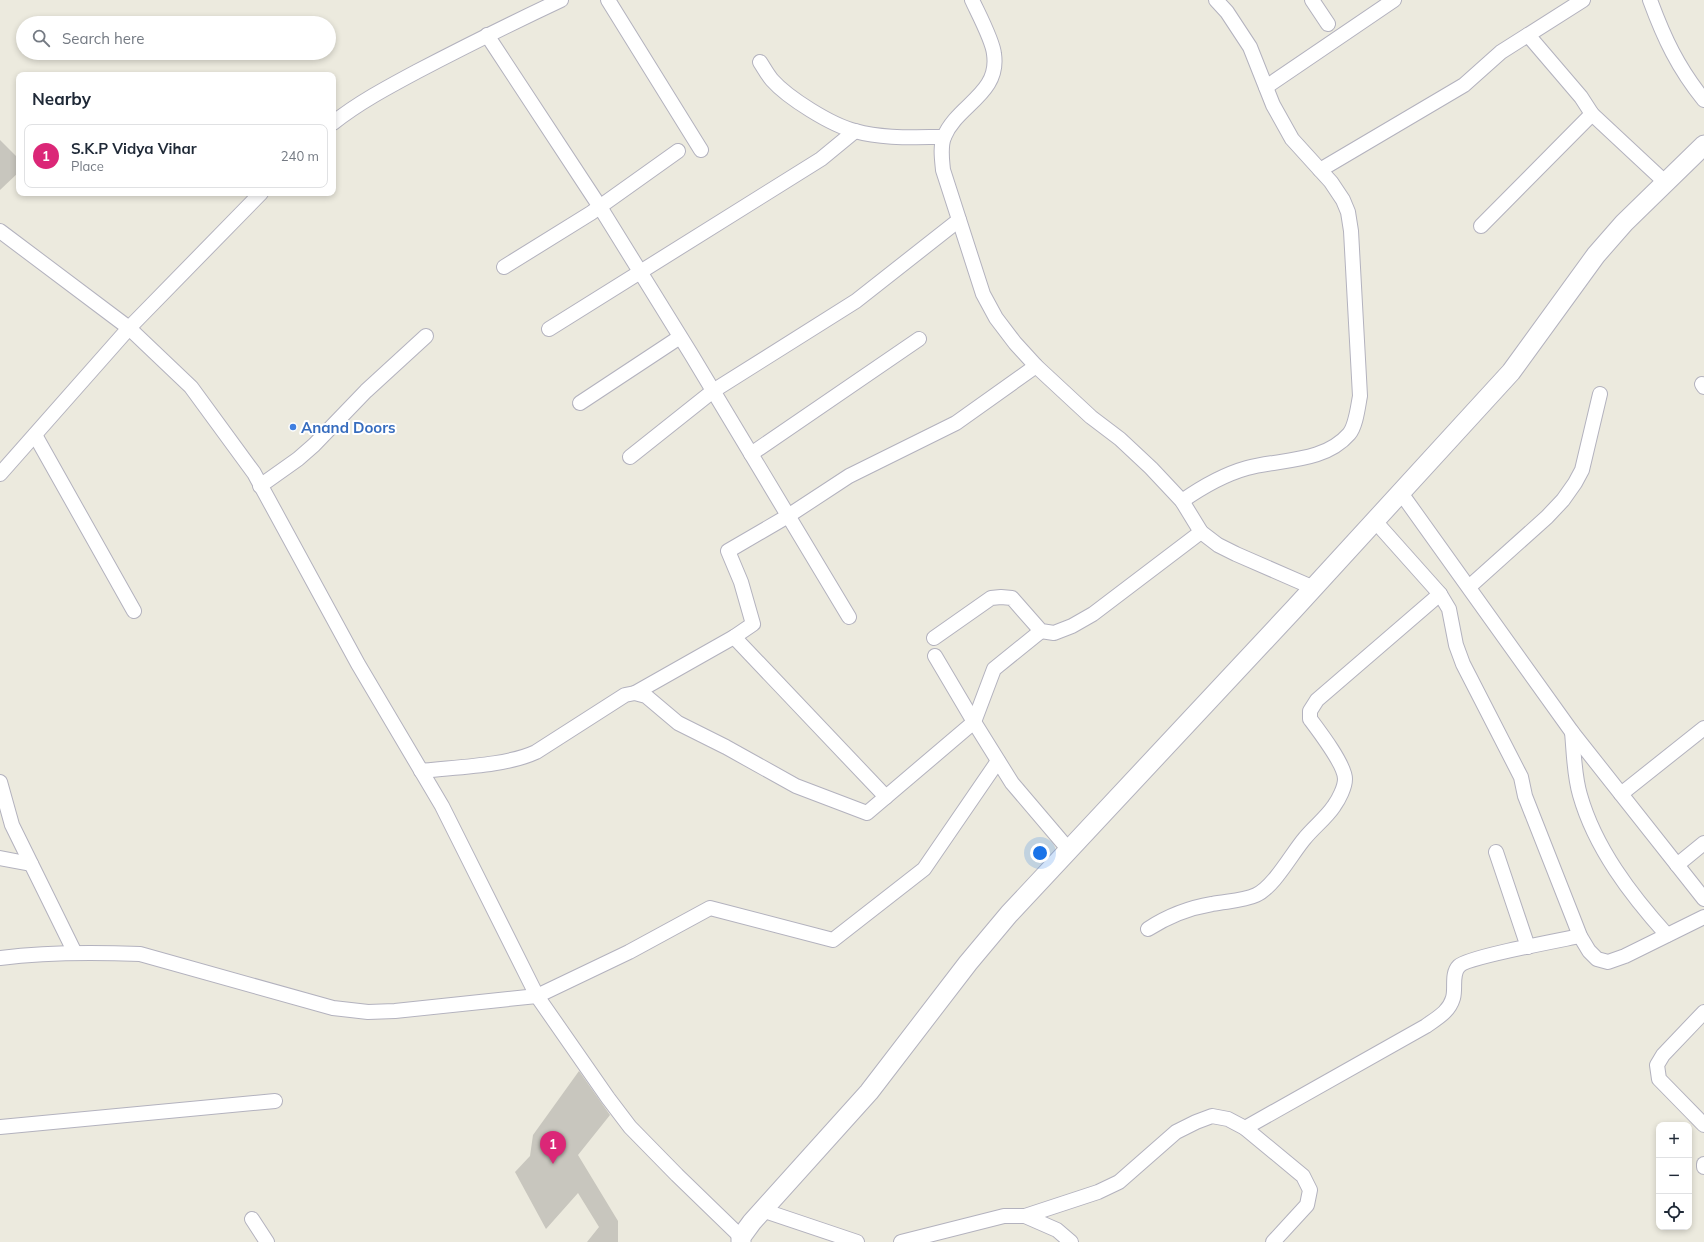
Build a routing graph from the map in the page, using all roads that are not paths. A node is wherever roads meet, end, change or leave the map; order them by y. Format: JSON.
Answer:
{"nodes":[{"id":1,"x":561,"y":0,"type":"edge"},
{"id":2,"x":608,"y":0,"type":"edge"},
{"id":3,"x":972,"y":0,"type":"edge"},
{"id":4,"x":1216,"y":0,"type":"edge"},
{"id":5,"x":1312,"y":0,"type":"edge"},
{"id":6,"x":1394,"y":0,"type":"edge"},
{"id":7,"x":1583,"y":0,"type":"edge"},
{"id":8,"x":1650,"y":0,"type":"edge"},
{"id":9,"x":1328,"y":24,"type":"dead end"},
{"id":10,"x":487,"y":35,"type":"junction"},
{"id":11,"x":1528,"y":35,"type":"junction"},
{"id":12,"x":760,"y":62,"type":"dead end"},
{"id":13,"x":1266,"y":87,"type":"junction"},
{"id":14,"x":1704,"y":100,"type":"edge"},
{"id":15,"x":1592,"y":114,"type":"junction"},
{"id":16,"x":336,"y":120,"type":"edge"},
{"id":17,"x":855,"y":132,"type":"junction"},
{"id":18,"x":944,"y":137,"type":"junction"},
{"id":19,"x":1704,"y":145,"type":"edge"},
{"id":20,"x":700,"y":150,"type":"dead end"},
{"id":21,"x":678,"y":151,"type":"dead end"},
{"id":22,"x":1320,"y":170,"type":"junction"},
{"id":23,"x":1666,"y":183,"type":"junction"},
{"id":24,"x":258,"y":196,"type":"edge"},
{"id":25,"x":600,"y":207,"type":"junction"},
{"id":26,"x":959,"y":220,"type":"junction"},
{"id":27,"x":1481,"y":226,"type":"dead end"},
{"id":28,"x":0,"y":231,"type":"edge"},
{"id":29,"x":504,"y":267,"type":"dead end"},
{"id":30,"x":640,"y":273,"type":"junction"},
{"id":31,"x":129,"y":328,"type":"junction"},
{"id":32,"x":549,"y":329,"type":"dead end"},
{"id":33,"x":426,"y":336,"type":"dead end"},
{"id":34,"x":680,"y":337,"type":"junction"},
{"id":35,"x":919,"y":339,"type":"dead end"},
{"id":36,"x":1036,"y":366,"type":"junction"},
{"id":37,"x":713,"y":391,"type":"junction"},
{"id":38,"x":1600,"y":394,"type":"dead end"},
{"id":39,"x":580,"y":403,"type":"dead end"},
{"id":40,"x":34,"y":435,"type":"junction"},
{"id":41,"x":751,"y":454,"type":"junction"},
{"id":42,"x":630,"y":457,"type":"dead end"},
{"id":43,"x":0,"y":474,"type":"edge"},
{"id":44,"x":260,"y":486,"type":"junction"},
{"id":45,"x":1401,"y":493,"type":"junction"},
{"id":46,"x":1182,"y":501,"type":"junction"},
{"id":47,"x":788,"y":516,"type":"junction"},
{"id":48,"x":1374,"y":520,"type":"junction"},
{"id":49,"x":1201,"y":532,"type":"junction"},
{"id":50,"x":1314,"y":588,"type":"junction"},
{"id":51,"x":1469,"y":588,"type":"junction"},
{"id":52,"x":1440,"y":594,"type":"junction"},
{"id":53,"x":134,"y":611,"type":"dead end"},
{"id":54,"x":849,"y":617,"type":"dead end"},
{"id":55,"x":1041,"y":631,"type":"junction"},
{"id":56,"x":734,"y":637,"type":"junction"},
{"id":57,"x":934,"y":638,"type":"dead end"},
{"id":58,"x":935,"y":656,"type":"dead end"},
{"id":59,"x":635,"y":693,"type":"junction"},
{"id":60,"x":974,"y":722,"type":"junction"},
{"id":61,"x":1704,"y":728,"type":"edge"},
{"id":62,"x":1572,"y":732,"type":"junction"},
{"id":63,"x":998,"y":761,"type":"junction"},
{"id":64,"x":421,"y":771,"type":"junction"},
{"id":65,"x":0,"y":782,"type":"edge"},
{"id":66,"x":1621,"y":794,"type":"junction"},
{"id":67,"x":886,"y":797,"type":"junction"},
{"id":68,"x":1704,"y":843,"type":"edge"},
{"id":69,"x":1068,"y":850,"type":"junction"},
{"id":70,"x":1496,"y":852,"type":"dead end"},
{"id":71,"x":0,"y":858,"type":"edge"},
{"id":72,"x":31,"y":864,"type":"junction"},
{"id":73,"x":1677,"y":865,"type":"junction"},
{"id":74,"x":1704,"y":899,"type":"edge"},
{"id":75,"x":1704,"y":917,"type":"edge"},
{"id":76,"x":1148,"y":930,"type":"dead end"},
{"id":77,"x":1667,"y":935,"type":"junction"},
{"id":78,"x":1580,"y":936,"type":"junction"},
{"id":79,"x":1528,"y":947,"type":"junction"},
{"id":80,"x":74,"y":953,"type":"junction"},
{"id":81,"x":0,"y":958,"type":"edge"},
{"id":82,"x":537,"y":996,"type":"junction"},
{"id":83,"x":1704,"y":1012,"type":"edge"},
{"id":84,"x":275,"y":1101,"type":"dead end"},
{"id":85,"x":1704,"y":1125,"type":"edge"},
{"id":86,"x":0,"y":1127,"type":"edge"},
{"id":87,"x":1245,"y":1128,"type":"junction"},
{"id":88,"x":762,"y":1210,"type":"junction"},
{"id":89,"x":1025,"y":1216,"type":"junction"},
{"id":90,"x":252,"y":1219,"type":"dead end"},
{"id":91,"x":741,"y":1239,"type":"edge"},
{"id":92,"x":267,"y":1242,"type":"edge"},
{"id":93,"x":857,"y":1242,"type":"edge"},
{"id":94,"x":907,"y":1242,"type":"edge"},
{"id":95,"x":1071,"y":1242,"type":"edge"},
{"id":96,"x":1273,"y":1242,"type":"edge"}],
"edges":[{"from":1,"to":10,"type":"street"},
{"from":2,"to":20,"type":"street"},
{"from":3,"to":18,"type":"street"},
{"from":4,"to":13,"type":"street"},
{"from":5,"to":9,"type":"street"},
{"from":6,"to":13,"type":"street"},
{"from":7,"to":11,"type":"street"},
{"from":8,"to":14,"type":"street"},
{"from":10,"to":16,"type":"street"},
{"from":10,"to":25,"type":"street"},
{"from":11,"to":15,"type":"street"},
{"from":11,"to":22,"type":"street"},
{"from":12,"to":17,"type":"street"},
{"from":13,"to":22,"type":"street"},
{"from":15,"to":23,"type":"street"},
{"from":15,"to":27,"type":"street"},
{"from":17,"to":18,"type":"street"},
{"from":17,"to":30,"type":"street"},
{"from":18,"to":26,"type":"street"},
{"from":19,"to":23,"type":"main road"},
{"from":21,"to":25,"type":"street"},
{"from":22,"to":46,"type":"street"},
{"from":23,"to":45,"type":"main road"},
{"from":24,"to":31,"type":"street"},
{"from":25,"to":29,"type":"street"},
{"from":25,"to":30,"type":"street"},
{"from":26,"to":36,"type":"street"},
{"from":26,"to":37,"type":"street"},
{"from":28,"to":31,"type":"street"},
{"from":30,"to":32,"type":"street"},
{"from":30,"to":34,"type":"street"},
{"from":31,"to":40,"type":"street"},
{"from":31,"to":44,"type":"street"},
{"from":33,"to":44,"type":"street"},
{"from":34,"to":37,"type":"street"},
{"from":34,"to":39,"type":"street"},
{"from":35,"to":41,"type":"street"},
{"from":36,"to":46,"type":"street"},
{"from":36,"to":47,"type":"street"},
{"from":37,"to":41,"type":"street"},
{"from":37,"to":42,"type":"street"},
{"from":38,"to":51,"type":"street"},
{"from":40,"to":43,"type":"street"},
{"from":40,"to":53,"type":"street"},
{"from":41,"to":47,"type":"street"},
{"from":44,"to":64,"type":"street"},
{"from":45,"to":48,"type":"main road"},
{"from":45,"to":51,"type":"street"},
{"from":46,"to":49,"type":"street"},
{"from":47,"to":54,"type":"street"},
{"from":47,"to":56,"type":"street"},
{"from":48,"to":50,"type":"main road"},
{"from":48,"to":52,"type":"street"},
{"from":49,"to":50,"type":"street"},
{"from":49,"to":55,"type":"street"},
{"from":50,"to":69,"type":"main road"},
{"from":51,"to":62,"type":"street"},
{"from":52,"to":76,"type":"street"},
{"from":52,"to":78,"type":"street"},
{"from":55,"to":57,"type":"street"},
{"from":55,"to":60,"type":"street"},
{"from":56,"to":59,"type":"street"},
{"from":56,"to":67,"type":"street"},
{"from":58,"to":60,"type":"street"},
{"from":59,"to":64,"type":"street"},
{"from":59,"to":67,"type":"street"},
{"from":60,"to":63,"type":"street"},
{"from":60,"to":67,"type":"street"},
{"from":61,"to":66,"type":"street"},
{"from":62,"to":66,"type":"street"},
{"from":62,"to":77,"type":"street"},
{"from":63,"to":69,"type":"street"},
{"from":63,"to":82,"type":"street"},
{"from":64,"to":82,"type":"street"},
{"from":65,"to":72,"type":"street"},
{"from":66,"to":73,"type":"street"},
{"from":68,"to":73,"type":"street"},
{"from":69,"to":88,"type":"main road"},
{"from":70,"to":79,"type":"street"},
{"from":71,"to":72,"type":"street"},
{"from":72,"to":80,"type":"street"},
{"from":73,"to":74,"type":"street"},
{"from":75,"to":77,"type":"street"},
{"from":77,"to":78,"type":"street"},
{"from":78,"to":79,"type":"street"},
{"from":79,"to":87,"type":"street"},
{"from":80,"to":81,"type":"street"},
{"from":80,"to":82,"type":"street"},
{"from":82,"to":91,"type":"street"},
{"from":83,"to":85,"type":"street"},
{"from":84,"to":86,"type":"street"},
{"from":87,"to":89,"type":"street"},
{"from":87,"to":96,"type":"street"},
{"from":88,"to":91,"type":"main road"},
{"from":88,"to":93,"type":"street"},
{"from":89,"to":94,"type":"street"},
{"from":89,"to":95,"type":"street"},
{"from":90,"to":92,"type":"street"}]}
